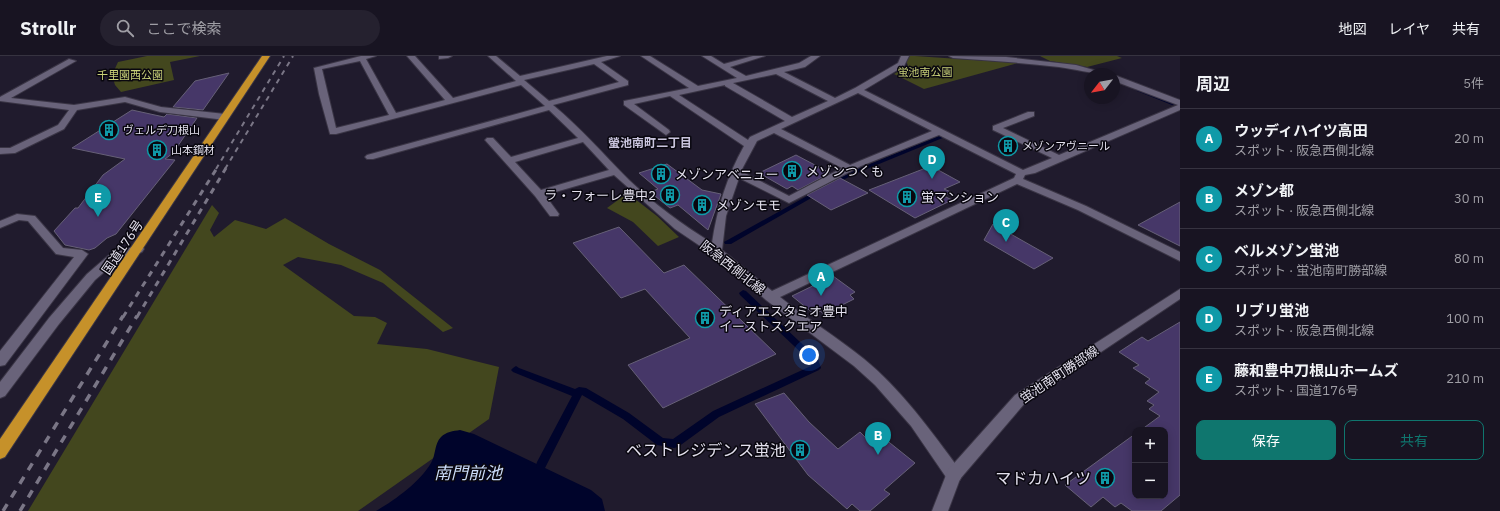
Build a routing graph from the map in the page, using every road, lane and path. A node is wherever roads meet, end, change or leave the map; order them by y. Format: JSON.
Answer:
{"nodes":[{"id":1,"x":266,"y":56,"type":"edge"},
{"id":2,"x":372,"y":56,"type":"edge"},
{"id":3,"x":411,"y":56,"type":"edge"},
{"id":4,"x":492,"y":56,"type":"edge"},
{"id":5,"x":616,"y":56,"type":"edge"},
{"id":6,"x":645,"y":56,"type":"edge"},
{"id":7,"x":706,"y":56,"type":"edge"},
{"id":8,"x":761,"y":56,"type":"edge"},
{"id":9,"x":816,"y":56,"type":"edge"},
{"id":10,"x":905,"y":56,"type":"edge"},
{"id":11,"x":953,"y":56,"type":"edge"},
{"id":12,"x":362,"y":58,"type":"junction"},
{"id":13,"x":72,"y":61,"type":"dead end"},
{"id":14,"x":595,"y":61,"type":"junction"},
{"id":15,"x":724,"y":66,"type":"junction"},
{"id":16,"x":1084,"y":69,"type":"edge"},
{"id":17,"x":777,"y":72,"type":"junction"},
{"id":18,"x":745,"y":78,"type":"junction"},
{"id":19,"x":1120,"y":80,"type":"edge"},
{"id":20,"x":521,"y":81,"type":"junction"},
{"id":21,"x":728,"y":84,"type":"junction"},
{"id":22,"x":697,"y":89,"type":"junction"},
{"id":23,"x":858,"y":90,"type":"junction"},
{"id":24,"x":672,"y":94,"type":"junction"},
{"id":25,"x":2,"y":99,"type":"edge"},
{"id":26,"x":833,"y":100,"type":"junction"},
{"id":27,"x":451,"y":101,"type":"junction"},
{"id":28,"x":1180,"y":103,"type":"edge"},
{"id":29,"x":548,"y":105,"type":"junction"},
{"id":30,"x":1180,"y":107,"type":"edge"},
{"id":31,"x":74,"y":108,"type":"junction"},
{"id":32,"x":1031,"y":114,"type":"dead end"},
{"id":33,"x":394,"y":116,"type":"junction"},
{"id":34,"x":225,"y":117,"type":"junction"},
{"id":35,"x":792,"y":121,"type":"junction"},
{"id":36,"x":774,"y":129,"type":"junction"},
{"id":37,"x":666,"y":132,"type":"dead end"},
{"id":38,"x":940,"y":132,"type":"junction"},
{"id":39,"x":584,"y":139,"type":"junction"},
{"id":40,"x":490,"y":140,"type":"dead end"},
{"id":41,"x":750,"y":146,"type":"junction"},
{"id":42,"x":0,"y":151,"type":"edge"},
{"id":43,"x":370,"y":157,"type":"dead end"},
{"id":44,"x":1059,"y":158,"type":"junction"},
{"id":45,"x":510,"y":160,"type":"junction"},
{"id":46,"x":850,"y":168,"type":"junction"},
{"id":47,"x":616,"y":171,"type":"junction"},
{"id":48,"x":736,"y":172,"type":"junction"},
{"id":49,"x":1020,"y":177,"type":"junction"},
{"id":50,"x":540,"y":194,"type":"junction"},
{"id":51,"x":554,"y":214,"type":"dead end"},
{"id":52,"x":0,"y":225,"type":"edge"},
{"id":53,"x":138,"y":249,"type":"junction"},
{"id":54,"x":716,"y":251,"type":"junction"},
{"id":55,"x":1180,"y":257,"type":"edge"},
{"id":56,"x":1180,"y":293,"type":"edge"},
{"id":57,"x":770,"y":297,"type":"junction"},
{"id":58,"x":0,"y":361,"type":"edge"},
{"id":59,"x":0,"y":392,"type":"edge"},
{"id":60,"x":0,"y":452,"type":"edge"},
{"id":61,"x":954,"y":475,"type":"junction"},
{"id":62,"x":940,"y":511,"type":"edge"}],
"edges":[{"from":1,"to":34,"type":"highway","name":"国道176号"},
{"from":2,"to":12,"type":"street"},
{"from":3,"to":27,"type":"street"},
{"from":4,"to":20,"type":"street","name":"阪急西側北線"},
{"from":5,"to":14,"type":"street"},
{"from":6,"to":22,"type":"street"},
{"from":7,"to":15,"type":"street"},
{"from":8,"to":15,"type":"street"},
{"from":9,"to":17,"type":"street"},
{"from":10,"to":23,"type":"street"},
{"from":11,"to":16,"type":"street"},
{"from":12,"to":33,"type":"street"},
{"from":12,"to":33,"type":"street"},
{"from":13,"to":25,"type":"street"},
{"from":14,"to":20,"type":"street"},
{"from":14,"to":29,"type":"street"},
{"from":15,"to":18,"type":"street"},
{"from":17,"to":18,"type":"street"},
{"from":17,"to":26,"type":"street"},
{"from":18,"to":21,"type":"street"},
{"from":19,"to":28,"type":"street"},
{"from":20,"to":27,"type":"street"},
{"from":20,"to":29,"type":"street","name":"阪急西側北線"},
{"from":21,"to":22,"type":"street"},
{"from":21,"to":35,"type":"street"},
{"from":22,"to":24,"type":"street"},
{"from":23,"to":26,"type":"street"},
{"from":23,"to":38,"type":"street"},
{"from":24,"to":37,"type":"street"},
{"from":24,"to":41,"type":"street"},
{"from":25,"to":31,"type":"street"},
{"from":26,"to":35,"type":"street"},
{"from":27,"to":33,"type":"street"},
{"from":29,"to":39,"type":"street","name":"阪急西側北線"},
{"from":29,"to":43,"type":"street"},
{"from":30,"to":44,"type":"street"},
{"from":31,"to":34,"type":"street"},
{"from":31,"to":42,"type":"street"},
{"from":32,"to":44,"type":"street"},
{"from":34,"to":53,"type":"highway","name":"国道176号"},
{"from":35,"to":36,"type":"street"},
{"from":36,"to":41,"type":"street"},
{"from":36,"to":46,"type":"street"},
{"from":38,"to":46,"type":"street"},
{"from":38,"to":49,"type":"street"},
{"from":39,"to":45,"type":"street"},
{"from":39,"to":47,"type":"street","name":"阪急西側北線"},
{"from":40,"to":45,"type":"street"},
{"from":41,"to":48,"type":"street"},
{"from":44,"to":49,"type":"street"},
{"from":45,"to":50,"type":"street"},
{"from":46,"to":48,"type":"street"},
{"from":47,"to":50,"type":"street"},
{"from":47,"to":54,"type":"street","name":"阪急西側北線"},
{"from":48,"to":54,"type":"street"},
{"from":49,"to":55,"type":"street"},
{"from":49,"to":57,"type":"street"},
{"from":50,"to":51,"type":"street"},
{"from":52,"to":58,"type":"street"},
{"from":53,"to":59,"type":"street"},
{"from":53,"to":60,"type":"highway","name":"国道176号"},
{"from":54,"to":57,"type":"street","name":"阪急西側北線"},
{"from":56,"to":61,"type":"street","name":"蛍池南町勝部線"},
{"from":57,"to":61,"type":"street","name":"阪急西側北線"},
{"from":61,"to":62,"type":"street"}]}
